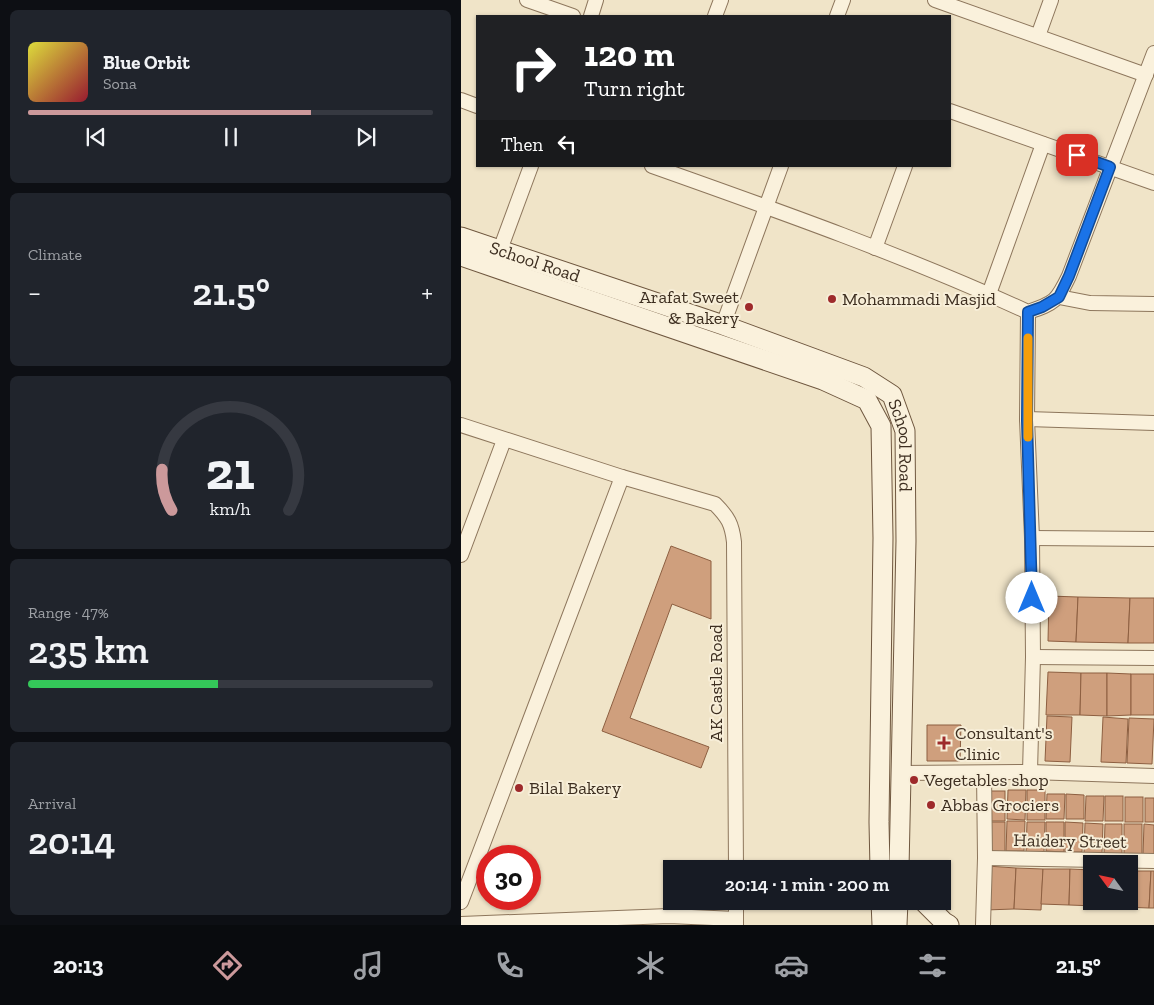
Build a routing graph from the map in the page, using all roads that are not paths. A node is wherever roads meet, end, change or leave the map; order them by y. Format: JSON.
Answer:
{"nodes":[{"id":1,"x":527,"y":0,"type":"edge"},
{"id":2,"x":597,"y":0,"type":"edge"},
{"id":3,"x":721,"y":0,"type":"edge"},
{"id":4,"x":843,"y":0,"type":"edge"},
{"id":5,"x":935,"y":0,"type":"edge"},
{"id":6,"x":1051,"y":0,"type":"edge"},
{"id":7,"x":570,"y":15,"type":"edge"},
{"id":8,"x":591,"y":15,"type":"edge"},
{"id":9,"x":715,"y":15,"type":"edge"},
{"id":10,"x":837,"y":15,"type":"edge"},
{"id":11,"x":1038,"y":36,"type":"junction"},
{"id":12,"x":1154,"y":53,"type":"edge"},
{"id":13,"x":1146,"y":75,"type":"junction"},
{"id":14,"x":461,"y":100,"type":"edge"},
{"id":15,"x":476,"y":106,"type":"edge"},
{"id":16,"x":951,"y":111,"type":"edge"},
{"id":17,"x":1043,"y":144,"type":"junction"},
{"id":18,"x":531,"y":167,"type":"edge"},
{"id":19,"x":657,"y":167,"type":"edge"},
{"id":20,"x":781,"y":167,"type":"edge"},
{"id":21,"x":905,"y":167,"type":"edge"},
{"id":22,"x":1110,"y":167,"type":"junction"},
{"id":23,"x":1154,"y":183,"type":"edge"},
{"id":24,"x":766,"y":206,"type":"junction"},
{"id":25,"x":461,"y":236,"type":"edge"},
{"id":26,"x":875,"y":248,"type":"junction"},
{"id":27,"x":500,"y":250,"type":"junction"},
{"id":28,"x":461,"y":256,"type":"edge"},
{"id":29,"x":989,"y":294,"type":"junction"},
{"id":30,"x":1059,"y":297,"type":"junction"},
{"id":31,"x":1154,"y":304,"type":"edge"},
{"id":32,"x":1028,"y":312,"type":"junction"},
{"id":33,"x":723,"y":325,"type":"junction"},
{"id":34,"x":802,"y":364,"type":"junction"},
{"id":35,"x":1027,"y":420,"type":"junction"},
{"id":36,"x":1154,"y":423,"type":"edge"},
{"id":37,"x":461,"y":424,"type":"edge"},
{"id":38,"x":504,"y":440,"type":"junction"},
{"id":39,"x":622,"y":477,"type":"junction"},
{"id":40,"x":1032,"y":538,"type":"junction"},
{"id":41,"x":1154,"y":539,"type":"edge"},
{"id":42,"x":462,"y":547,"type":"edge"},
{"id":43,"x":1033,"y":657,"type":"junction"},
{"id":44,"x":1154,"y":658,"type":"edge"},
{"id":45,"x":1030,"y":772,"type":"junction"},
{"id":46,"x":901,"y":773,"type":"junction"},
{"id":47,"x":984,"y":773,"type":"junction"},
{"id":48,"x":1154,"y":776,"type":"edge"},
{"id":49,"x":879,"y":822,"type":"junction"},
{"id":50,"x":901,"y":822,"type":"junction"},
{"id":51,"x":985,"y":858,"type":"junction"},
{"id":52,"x":736,"y":860,"type":"edge"},
{"id":53,"x":880,"y":860,"type":"edge"},
{"id":54,"x":901,"y":860,"type":"edge"},
{"id":55,"x":1154,"y":861,"type":"edge"},
{"id":56,"x":461,"y":902,"type":"edge"},
{"id":57,"x":881,"y":910,"type":"edge"},
{"id":58,"x":898,"y":910,"type":"edge"},
{"id":59,"x":932,"y":910,"type":"edge"},
{"id":60,"x":737,"y":922,"type":"edge"},
{"id":61,"x":461,"y":924,"type":"edge"},
{"id":62,"x":882,"y":925,"type":"edge"},
{"id":63,"x":897,"y":925,"type":"edge"},
{"id":64,"x":949,"y":925,"type":"edge"},
{"id":65,"x":983,"y":925,"type":"edge"}],
"edges":[{"from":1,"to":7,"type":"street"},
{"from":2,"to":8,"type":"street"},
{"from":3,"to":9,"type":"street"},
{"from":4,"to":10,"type":"street"},
{"from":5,"to":11,"type":"street"},
{"from":6,"to":11,"type":"street"},
{"from":11,"to":13,"type":"street"},
{"from":12,"to":13,"type":"street"},
{"from":13,"to":22,"type":"street"},
{"from":14,"to":15,"type":"street"},
{"from":16,"to":17,"type":"street"},
{"from":17,"to":22,"type":"street"},
{"from":17,"to":29,"type":"street"},
{"from":18,"to":27,"type":"street"},
{"from":19,"to":24,"type":"street"},
{"from":20,"to":24,"type":"street"},
{"from":21,"to":26,"type":"street"},
{"from":22,"to":23,"type":"street"},
{"from":22,"to":30,"type":"street"},
{"from":24,"to":26,"type":"street"},
{"from":24,"to":33,"type":"street"},
{"from":25,"to":27,"type":"street","name":"School Road"},
{"from":26,"to":29,"type":"street"},
{"from":27,"to":33,"type":"street","name":"School Road"},
{"from":28,"to":34,"type":"street","name":"School Road"},
{"from":29,"to":32,"type":"street"},
{"from":30,"to":31,"type":"street"},
{"from":30,"to":32,"type":"street"},
{"from":32,"to":35,"type":"street"},
{"from":33,"to":34,"type":"street","name":"School Road"},
{"from":34,"to":46,"type":"street","name":"School Road"},
{"from":34,"to":49,"type":"street","name":"School Road"},
{"from":35,"to":36,"type":"street"},
{"from":35,"to":40,"type":"street"},
{"from":37,"to":38,"type":"street"},
{"from":38,"to":39,"type":"street"},
{"from":38,"to":42,"type":"street"},
{"from":39,"to":52,"type":"street","name":"AK Castle Road"},
{"from":39,"to":56,"type":"street"},
{"from":40,"to":41,"type":"street"},
{"from":40,"to":43,"type":"street"},
{"from":43,"to":44,"type":"street"},
{"from":43,"to":45,"type":"street"},
{"from":45,"to":47,"type":"street"},
{"from":45,"to":48,"type":"street"},
{"from":46,"to":47,"type":"street"},
{"from":46,"to":50,"type":"street","name":"School Road"},
{"from":47,"to":51,"type":"street"},
{"from":49,"to":50,"type":"street"},
{"from":49,"to":53,"type":"street","name":"School Road"},
{"from":50,"to":54,"type":"street","name":"School Road"},
{"from":51,"to":55,"type":"street","name":"Haidery Street"},
{"from":51,"to":65,"type":"street"},
{"from":57,"to":62,"type":"street"},
{"from":58,"to":63,"type":"street"},
{"from":59,"to":64,"type":"street"},
{"from":60,"to":61,"type":"street"}]}
